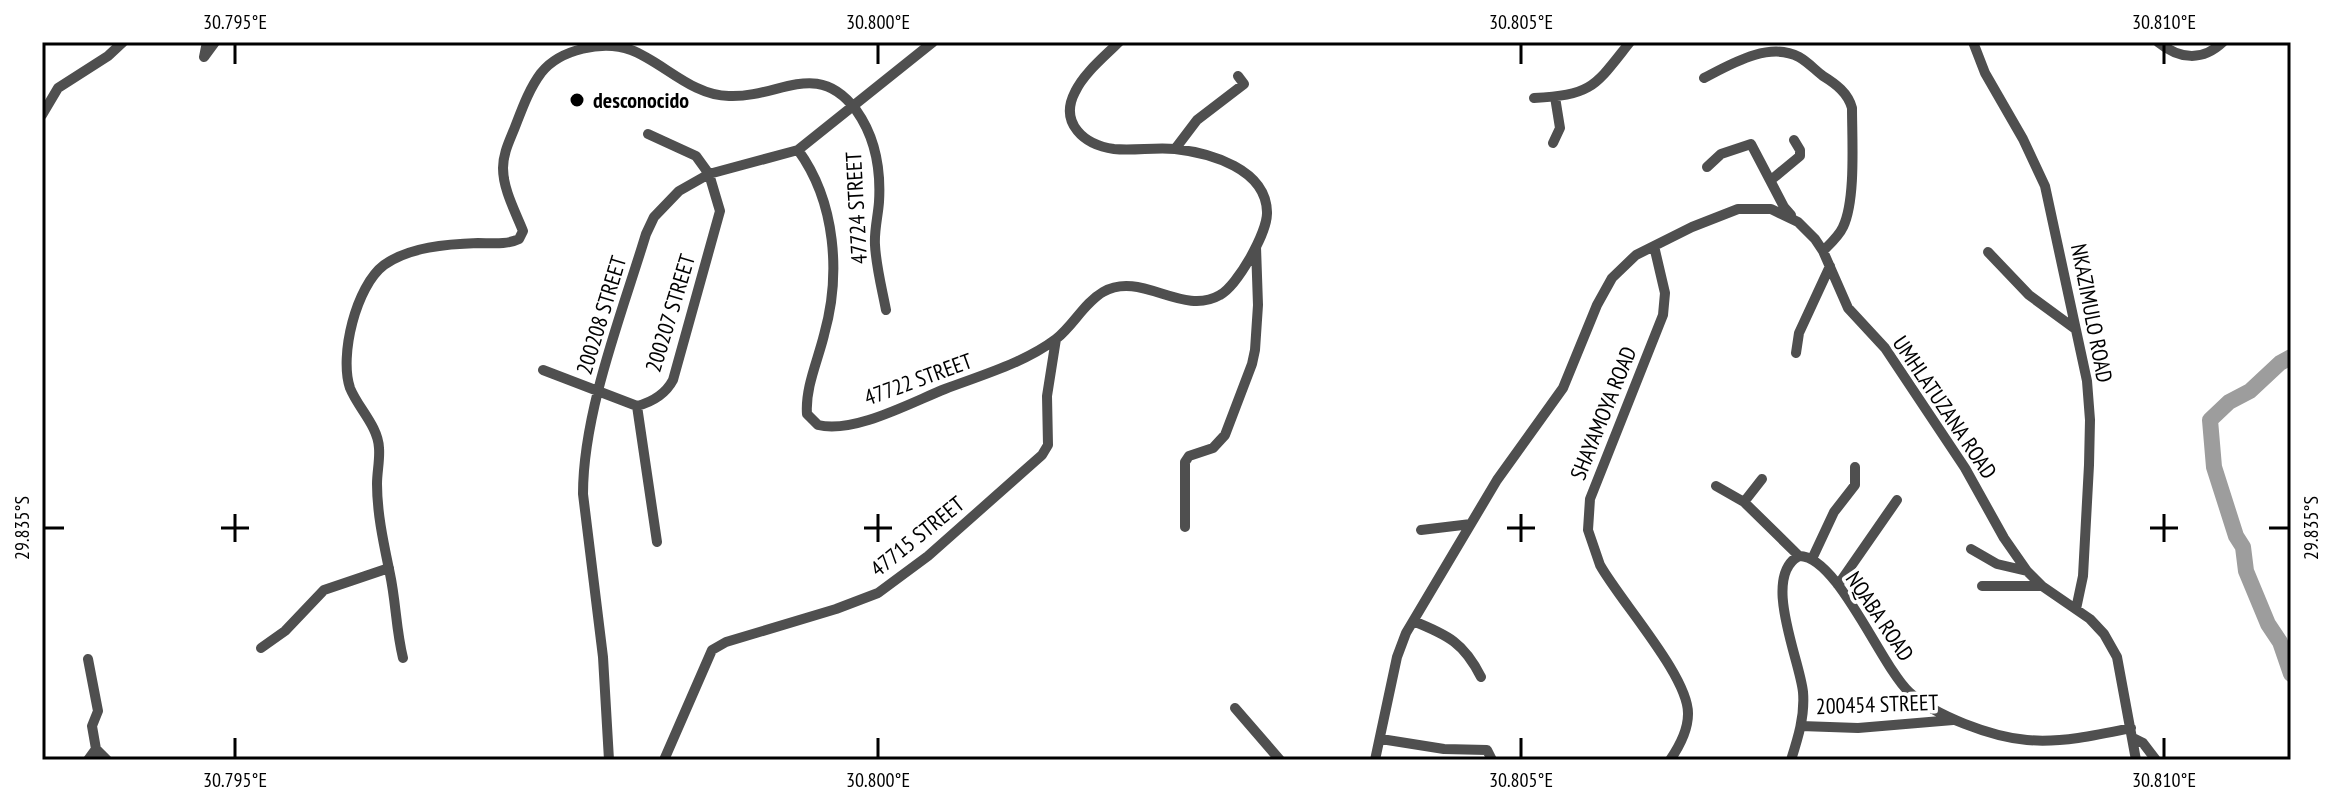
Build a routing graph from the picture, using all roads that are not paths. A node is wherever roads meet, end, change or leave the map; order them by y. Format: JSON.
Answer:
{"nodes":[{"id":1,"x":123,"y":42,"type":"edge"},
{"id":2,"x":207,"y":42,"type":"edge"},
{"id":3,"x":215,"y":42,"type":"edge"},
{"id":4,"x":933,"y":42,"type":"edge"},
{"id":5,"x":1119,"y":42,"type":"edge"},
{"id":6,"x":1630,"y":42,"type":"edge"},
{"id":7,"x":1973,"y":42,"type":"edge"},
{"id":8,"x":2158,"y":42,"type":"edge"},
{"id":9,"x":2223,"y":42,"type":"edge"},
{"id":10,"x":1238,"y":76,"type":"dead end"},
{"id":11,"x":1704,"y":78,"type":"dead end"},
{"id":12,"x":1555,"y":97,"type":"junction"},
{"id":13,"x":1534,"y":98,"type":"dead end"},
{"id":14,"x":854,"y":108,"type":"junction"},
{"id":15,"x":42,"y":115,"type":"edge"},
{"id":16,"x":648,"y":134,"type":"dead end"},
{"id":17,"x":1794,"y":140,"type":"dead end"},
{"id":18,"x":1553,"y":143,"type":"dead end"},
{"id":19,"x":1175,"y":149,"type":"junction"},
{"id":20,"x":798,"y":150,"type":"junction"},
{"id":21,"x":1707,"y":167,"type":"dead end"},
{"id":22,"x":709,"y":174,"type":"junction"},
{"id":23,"x":1771,"y":180,"type":"junction"},
{"id":24,"x":1798,"y":222,"type":"junction"},
{"id":25,"x":1258,"y":242,"type":"junction"},
{"id":26,"x":1654,"y":246,"type":"junction"},
{"id":27,"x":1823,"y":251,"type":"junction"},
{"id":28,"x":1988,"y":252,"type":"dead end"},
{"id":29,"x":1830,"y":266,"type":"junction"},
{"id":30,"x":886,"y":310,"type":"dead end"},
{"id":31,"x":2074,"y":328,"type":"junction"},
{"id":32,"x":1056,"y":339,"type":"junction"},
{"id":33,"x":1796,"y":353,"type":"dead end"},
{"id":34,"x":543,"y":370,"type":"dead end"},
{"id":35,"x":598,"y":393,"type":"junction"},
{"id":36,"x":637,"y":406,"type":"junction"},
{"id":37,"x":1855,"y":467,"type":"dead end"},
{"id":38,"x":1762,"y":479,"type":"dead end"},
{"id":39,"x":1716,"y":486,"type":"dead end"},
{"id":40,"x":1897,"y":500,"type":"dead end"},
{"id":41,"x":1744,"y":502,"type":"junction"},
{"id":42,"x":1471,"y":524,"type":"junction"},
{"id":43,"x":1185,"y":527,"type":"dead end"},
{"id":44,"x":1421,"y":530,"type":"dead end"},
{"id":45,"x":657,"y":542,"type":"dead end"},
{"id":46,"x":1971,"y":549,"type":"dead end"},
{"id":47,"x":1799,"y":556,"type":"junction"},
{"id":48,"x":1812,"y":559,"type":"junction"},
{"id":49,"x":389,"y":568,"type":"junction"},
{"id":50,"x":2027,"y":571,"type":"junction"},
{"id":51,"x":1838,"y":585,"type":"junction"},
{"id":52,"x":1982,"y":586,"type":"dead end"},
{"id":53,"x":2042,"y":586,"type":"junction"},
{"id":54,"x":2076,"y":609,"type":"junction"},
{"id":55,"x":1413,"y":621,"type":"junction"},
{"id":56,"x":261,"y":648,"type":"dead end"},
{"id":57,"x":403,"y":658,"type":"dead end"},
{"id":58,"x":88,"y":659,"type":"dead end"},
{"id":59,"x":1481,"y":677,"type":"dead end"},
{"id":60,"x":1235,"y":708,"type":"dead end"},
{"id":61,"x":1955,"y":720,"type":"junction"},
{"id":62,"x":1801,"y":726,"type":"junction"},
{"id":63,"x":2132,"y":733,"type":"junction"},
{"id":64,"x":1381,"y":739,"type":"junction"},
{"id":65,"x":96,"y":749,"type":"junction"},
{"id":66,"x":88,"y":760,"type":"edge"},
{"id":67,"x":107,"y":760,"type":"edge"},
{"id":68,"x":609,"y":760,"type":"edge"},
{"id":69,"x":664,"y":760,"type":"edge"},
{"id":70,"x":1280,"y":760,"type":"edge"},
{"id":71,"x":1375,"y":760,"type":"edge"},
{"id":72,"x":1492,"y":760,"type":"edge"},
{"id":73,"x":1670,"y":760,"type":"edge"},
{"id":74,"x":1791,"y":760,"type":"edge"},
{"id":75,"x":2136,"y":760,"type":"edge"},
{"id":76,"x":2156,"y":760,"type":"edge"}],
"edges":[{"from":1,"to":15,"type":"street"},
{"from":2,"to":3,"type":"street"},
{"from":4,"to":14,"type":"street","name":"200208 STREET"},
{"from":5,"to":19,"type":"street"},
{"from":6,"to":12,"type":"street"},
{"from":7,"to":31,"type":"street","name":"NKAZIMULO ROAD"},
{"from":8,"to":9,"type":"street"},
{"from":10,"to":19,"type":"street"},
{"from":11,"to":27,"type":"street"},
{"from":12,"to":13,"type":"street"},
{"from":12,"to":18,"type":"street"},
{"from":14,"to":20,"type":"street","name":"200208 STREET"},
{"from":14,"to":30,"type":"street","name":"47724 STREET"},
{"from":14,"to":49,"type":"street"},
{"from":16,"to":22,"type":"street"},
{"from":17,"to":23,"type":"street"},
{"from":19,"to":25,"type":"street"},
{"from":20,"to":22,"type":"street","name":"200208 STREET"},
{"from":20,"to":32,"type":"street","name":"47722 STREET"},
{"from":21,"to":23,"type":"street"},
{"from":22,"to":35,"type":"street","name":"200208 STREET"},
{"from":22,"to":36,"type":"street","name":"200207 STREET"},
{"from":23,"to":24,"type":"street"},
{"from":24,"to":26,"type":"street","name":"UMHLATUZANA ROAD"},
{"from":24,"to":27,"type":"street","name":"UMHLATUZANA ROAD"},
{"from":25,"to":32,"type":"street","name":"47722 STREET"},
{"from":25,"to":43,"type":"street"},
{"from":26,"to":42,"type":"street","name":"UMHLATUZANA ROAD"},
{"from":26,"to":73,"type":"street","name":"SHAYAMOYA ROAD"},
{"from":27,"to":29,"type":"street","name":"UMHLATUZANA ROAD"},
{"from":28,"to":31,"type":"street"},
{"from":29,"to":33,"type":"street"},
{"from":29,"to":50,"type":"street","name":"UMHLATUZANA ROAD"},
{"from":31,"to":54,"type":"street","name":"NKAZIMULO ROAD"},
{"from":32,"to":69,"type":"street","name":"47715 STREET"},
{"from":34,"to":35,"type":"street"},
{"from":35,"to":36,"type":"street"},
{"from":35,"to":68,"type":"street","name":"200208 STREET"},
{"from":36,"to":45,"type":"street"},
{"from":37,"to":48,"type":"street"},
{"from":38,"to":41,"type":"street"},
{"from":39,"to":41,"type":"street"},
{"from":40,"to":51,"type":"street"},
{"from":41,"to":47,"type":"street"},
{"from":42,"to":44,"type":"street"},
{"from":42,"to":55,"type":"street","name":"UMHLATUZANA ROAD"},
{"from":46,"to":50,"type":"street"},
{"from":47,"to":48,"type":"street"},
{"from":47,"to":62,"type":"street"},
{"from":48,"to":51,"type":"street","name":"NQABA ROAD"},
{"from":49,"to":56,"type":"street"},
{"from":49,"to":57,"type":"street"},
{"from":50,"to":53,"type":"street","name":"UMHLATUZANA ROAD"},
{"from":51,"to":61,"type":"street","name":"NQABA ROAD"},
{"from":52,"to":53,"type":"street"},
{"from":53,"to":54,"type":"street","name":"UMHLATUZANA ROAD"},
{"from":54,"to":63,"type":"street","name":"UMHLATUZANA ROAD"},
{"from":55,"to":59,"type":"street"},
{"from":55,"to":64,"type":"street","name":"UMHLATUZANA ROAD"},
{"from":58,"to":65,"type":"street"},
{"from":60,"to":70,"type":"street"},
{"from":61,"to":62,"type":"street","name":"200454 STREET"},
{"from":61,"to":63,"type":"street","name":"NQABA ROAD"},
{"from":62,"to":74,"type":"street"},
{"from":63,"to":75,"type":"street","name":"UMHLATUZANA ROAD"},
{"from":63,"to":76,"type":"street"},
{"from":64,"to":71,"type":"street","name":"UMHLATUZANA ROAD"},
{"from":64,"to":72,"type":"street"},
{"from":65,"to":66,"type":"street"},
{"from":65,"to":67,"type":"street"}]}
